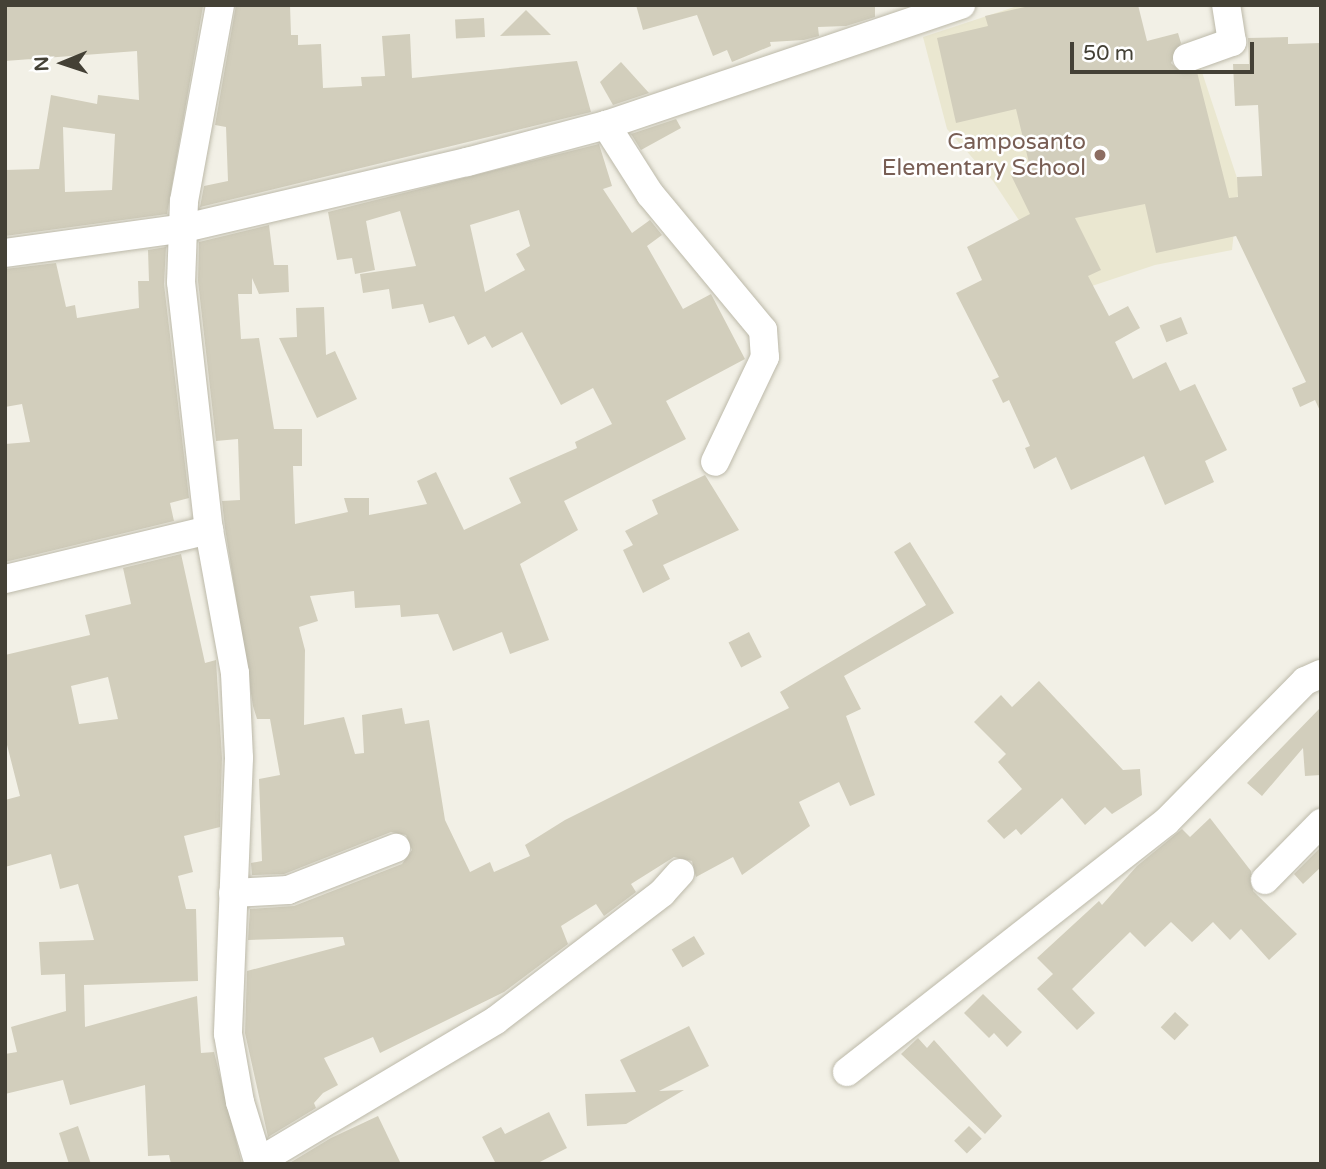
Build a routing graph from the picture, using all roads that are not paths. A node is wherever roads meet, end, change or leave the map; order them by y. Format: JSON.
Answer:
{"nodes":[{"id":1,"x":220,"y":5,"type":"edge"},
{"id":2,"x":961,"y":5,"type":"edge"},
{"id":3,"x":1226,"y":5,"type":"edge"},
{"id":4,"x":1186,"y":58,"type":"dead end"},
{"id":5,"x":606,"y":125,"type":"junction"},
{"id":6,"x":185,"y":228,"type":"junction"},
{"id":7,"x":5,"y":253,"type":"edge"},
{"id":8,"x":715,"y":462,"type":"dead end"},
{"id":9,"x":209,"y":530,"type":"junction"},
{"id":10,"x":5,"y":579,"type":"edge"},
{"id":11,"x":1321,"y":674,"type":"edge"},
{"id":12,"x":1321,"y":823,"type":"edge"},
{"id":13,"x":396,"y":848,"type":"dead end"},
{"id":14,"x":680,"y":873,"type":"dead end"},
{"id":15,"x":1265,"y":880,"type":"dead end"},
{"id":16,"x":233,"y":893,"type":"junction"},
{"id":17,"x":847,"y":1072,"type":"dead end"},
{"id":18,"x":258,"y":1163,"type":"edge"}],
"edges":[{"from":1,"to":6,"type":"street"},
{"from":2,"to":5,"type":"street"},
{"from":3,"to":4,"type":"street"},
{"from":5,"to":6,"type":"street"},
{"from":5,"to":8,"type":"street"},
{"from":6,"to":7,"type":"street"},
{"from":6,"to":9,"type":"street"},
{"from":9,"to":10,"type":"street"},
{"from":9,"to":16,"type":"street"},
{"from":11,"to":17,"type":"street"},
{"from":12,"to":15,"type":"street"},
{"from":13,"to":16,"type":"street"},
{"from":14,"to":18,"type":"street"},
{"from":16,"to":18,"type":"street"}]}
